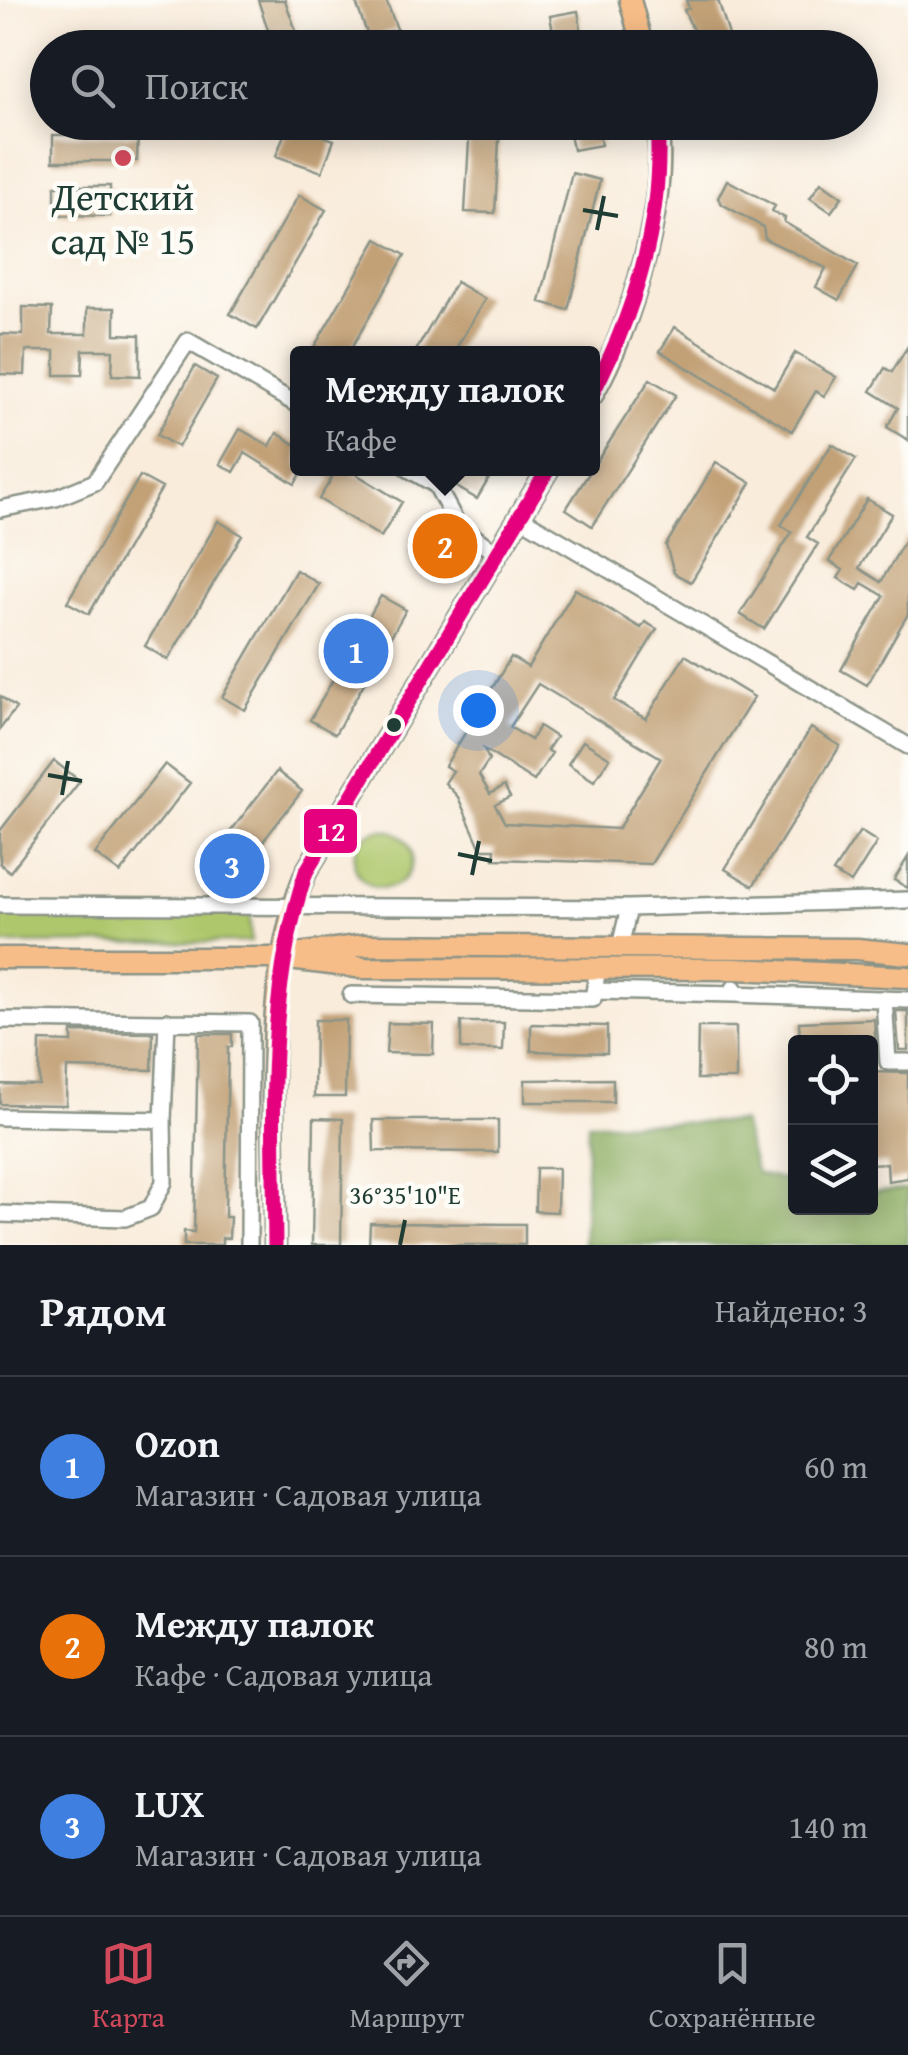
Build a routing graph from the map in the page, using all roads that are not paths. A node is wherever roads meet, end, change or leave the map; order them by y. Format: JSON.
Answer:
{"nodes":[{"id":1,"x":630,"y":0,"type":"edge"},
{"id":2,"x":638,"y":30,"type":"edge"},
{"id":3,"x":657,"y":140,"type":"edge"},
{"id":4,"x":600,"y":382,"type":"edge"},
{"id":5,"x":290,"y":400,"type":"edge"},
{"id":6,"x":421,"y":476,"type":"edge"},
{"id":7,"x":544,"y":476,"type":"edge"},
{"id":8,"x":0,"y":509,"type":"edge"},
{"id":9,"x":520,"y":517,"type":"junction"},
{"id":10,"x":498,"y":554,"type":"junction"},
{"id":11,"x":908,"y":746,"type":"edge"},
{"id":12,"x":908,"y":900,"type":"edge"},
{"id":13,"x":0,"y":905,"type":"edge"},
{"id":14,"x":291,"y":907,"type":"junction"},
{"id":15,"x":629,"y":908,"type":"junction"},
{"id":16,"x":620,"y":947,"type":"junction"},
{"id":17,"x":908,"y":954,"type":"edge"},
{"id":18,"x":0,"y":958,"type":"edge"},
{"id":19,"x":280,"y":958,"type":"junction"},
{"id":20,"x":598,"y":968,"type":"junction"},
{"id":21,"x":735,"y":969,"type":"junction"},
{"id":22,"x":908,"y":977,"type":"edge"},
{"id":23,"x":595,"y":991,"type":"junction"},
{"id":24,"x":734,"y":994,"type":"junction"},
{"id":25,"x":351,"y":995,"type":"dead end"},
{"id":26,"x":884,"y":1000,"type":"junction"},
{"id":27,"x":908,"y":1000,"type":"edge"},
{"id":28,"x":0,"y":1020,"type":"edge"},
{"id":29,"x":166,"y":1021,"type":"junction"},
{"id":30,"x":908,"y":1062,"type":"edge"},
{"id":31,"x":0,"y":1118,"type":"edge"},
{"id":32,"x":163,"y":1120,"type":"junction"},
{"id":33,"x":0,"y":1214,"type":"edge"},
{"id":34,"x":249,"y":1245,"type":"edge"},
{"id":35,"x":275,"y":1245,"type":"edge"}],
"edges":[{"from":1,"to":2,"type":"main road"},
{"from":3,"to":4,"type":"main road"},
{"from":5,"to":8,"type":"street"},
{"from":6,"to":10,"type":"street"},
{"from":7,"to":9,"type":"main road"},
{"from":9,"to":10,"type":"main road"},
{"from":9,"to":11,"type":"street"},
{"from":10,"to":14,"type":"main road"},
{"from":12,"to":15,"type":"street"},
{"from":13,"to":14,"type":"street"},
{"from":14,"to":15,"type":"street"},
{"from":14,"to":19,"type":"main road"},
{"from":15,"to":16,"type":"street"},
{"from":16,"to":17,"type":"main road"},
{"from":16,"to":19,"type":"main road"},
{"from":18,"to":19,"type":"main road"},
{"from":19,"to":20,"type":"main road"},
{"from":19,"to":35,"type":"main road"},
{"from":20,"to":21,"type":"main road"},
{"from":20,"to":23,"type":"street"},
{"from":21,"to":22,"type":"main road"},
{"from":21,"to":24,"type":"street"},
{"from":23,"to":24,"type":"street"},
{"from":23,"to":25,"type":"street"},
{"from":24,"to":26,"type":"street"},
{"from":26,"to":27,"type":"street"},
{"from":26,"to":30,"type":"street"},
{"from":28,"to":29,"type":"street"},
{"from":29,"to":32,"type":"street"},
{"from":29,"to":34,"type":"street"},
{"from":31,"to":32,"type":"street"},
{"from":32,"to":33,"type":"street"}]}
